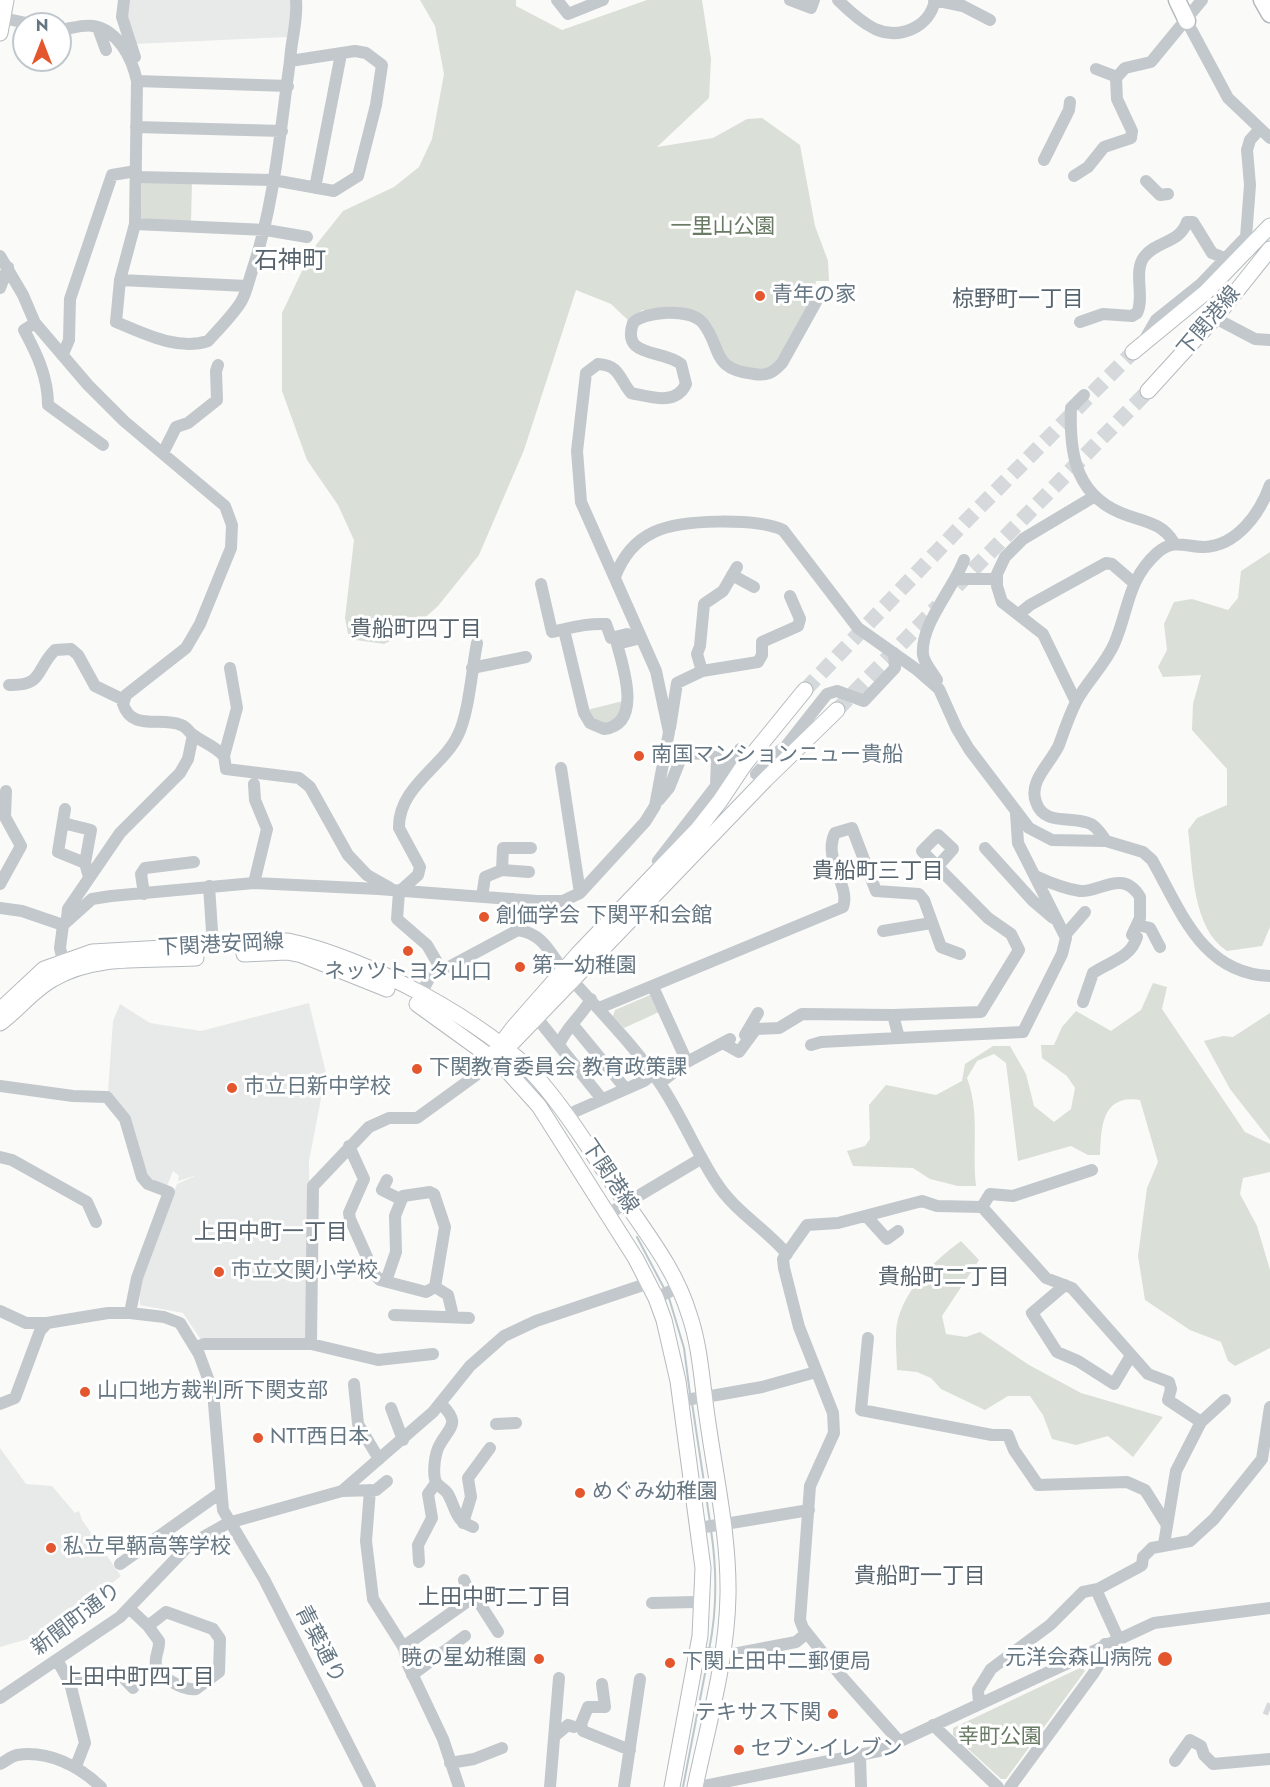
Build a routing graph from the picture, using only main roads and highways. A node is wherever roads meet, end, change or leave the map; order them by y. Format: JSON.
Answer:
{"nodes":[{"id":1,"x":6,"y":0,"type":"edge"},
{"id":2,"x":1176,"y":0,"type":"edge"},
{"id":3,"x":1262,"y":0,"type":"edge"},
{"id":4,"x":1270,"y":14,"type":"edge"},
{"id":5,"x":1187,"y":21,"type":"road end"},
{"id":6,"x":1,"y":25,"type":"edge"},
{"id":7,"x":1270,"y":226,"type":"edge"},
{"id":8,"x":1270,"y":239,"type":"edge"},
{"id":9,"x":1270,"y":249,"type":"edge"},
{"id":10,"x":1133,"y":352,"type":"tunnel mouth"},
{"id":11,"x":1163,"y":375,"type":"junction"},
{"id":12,"x":1148,"y":391,"type":"tunnel mouth"},
{"id":13,"x":805,"y":690,"type":"tunnel mouth"},
{"id":14,"x":837,"y":710,"type":"tunnel mouth"},
{"id":15,"x":668,"y":871,"type":"junction"},
{"id":16,"x":64,"y":966,"type":"junction"},
{"id":17,"x":570,"y":976,"type":"junction"},
{"id":18,"x":418,"y":999,"type":"junction"},
{"id":19,"x":0,"y":1010,"type":"edge"},
{"id":20,"x":0,"y":1023,"type":"edge"},
{"id":21,"x":499,"y":1050,"type":"junction"},
{"id":22,"x":667,"y":1293,"type":"junction"},
{"id":23,"x":715,"y":1525,"type":"junction"},
{"id":24,"x":713,"y":1654,"type":"junction"},
{"id":25,"x":672,"y":1787,"type":"edge"},
{"id":26,"x":697,"y":1787,"type":"edge"}],
"edges":[{"from":1,"to":6,"type":"main road"},
{"from":2,"to":5,"type":"highway"},
{"from":3,"to":4,"type":"highway"},
{"from":7,"to":10,"type":"main road","name":"下関港線"},
{"from":8,"to":11,"type":"main road"},
{"from":9,"to":11,"type":"main road","name":"下関港線"},
{"from":11,"to":12,"type":"main road","name":"下関港線"},
{"from":13,"to":15,"type":"main road"},
{"from":14,"to":15,"type":"main road"},
{"from":15,"to":17,"type":"main road"},
{"from":16,"to":18,"type":"main road","name":"下関港安岡線"},
{"from":16,"to":18,"type":"main road","name":"下関港安岡線"},
{"from":16,"to":19,"type":"main road","name":"下関港安岡線"},
{"from":16,"to":20,"type":"main road","name":"下関港安岡線"},
{"from":17,"to":21,"type":"main road"},
{"from":17,"to":21,"type":"main road"},
{"from":18,"to":21,"type":"main road","name":"下関港安岡線"},
{"from":21,"to":22,"type":"main road","name":"下関港線"},
{"from":21,"to":22,"type":"main road","name":"下関港線"},
{"from":22,"to":23,"type":"main road","name":"下関港線"},
{"from":22,"to":23,"type":"main road","name":"下関港線"},
{"from":23,"to":24,"type":"main road","name":"下関港線"},
{"from":23,"to":24,"type":"main road","name":"下関港線"},
{"from":24,"to":25,"type":"main road","name":"下関港線"},
{"from":24,"to":26,"type":"main road","name":"下関港線"}]}
